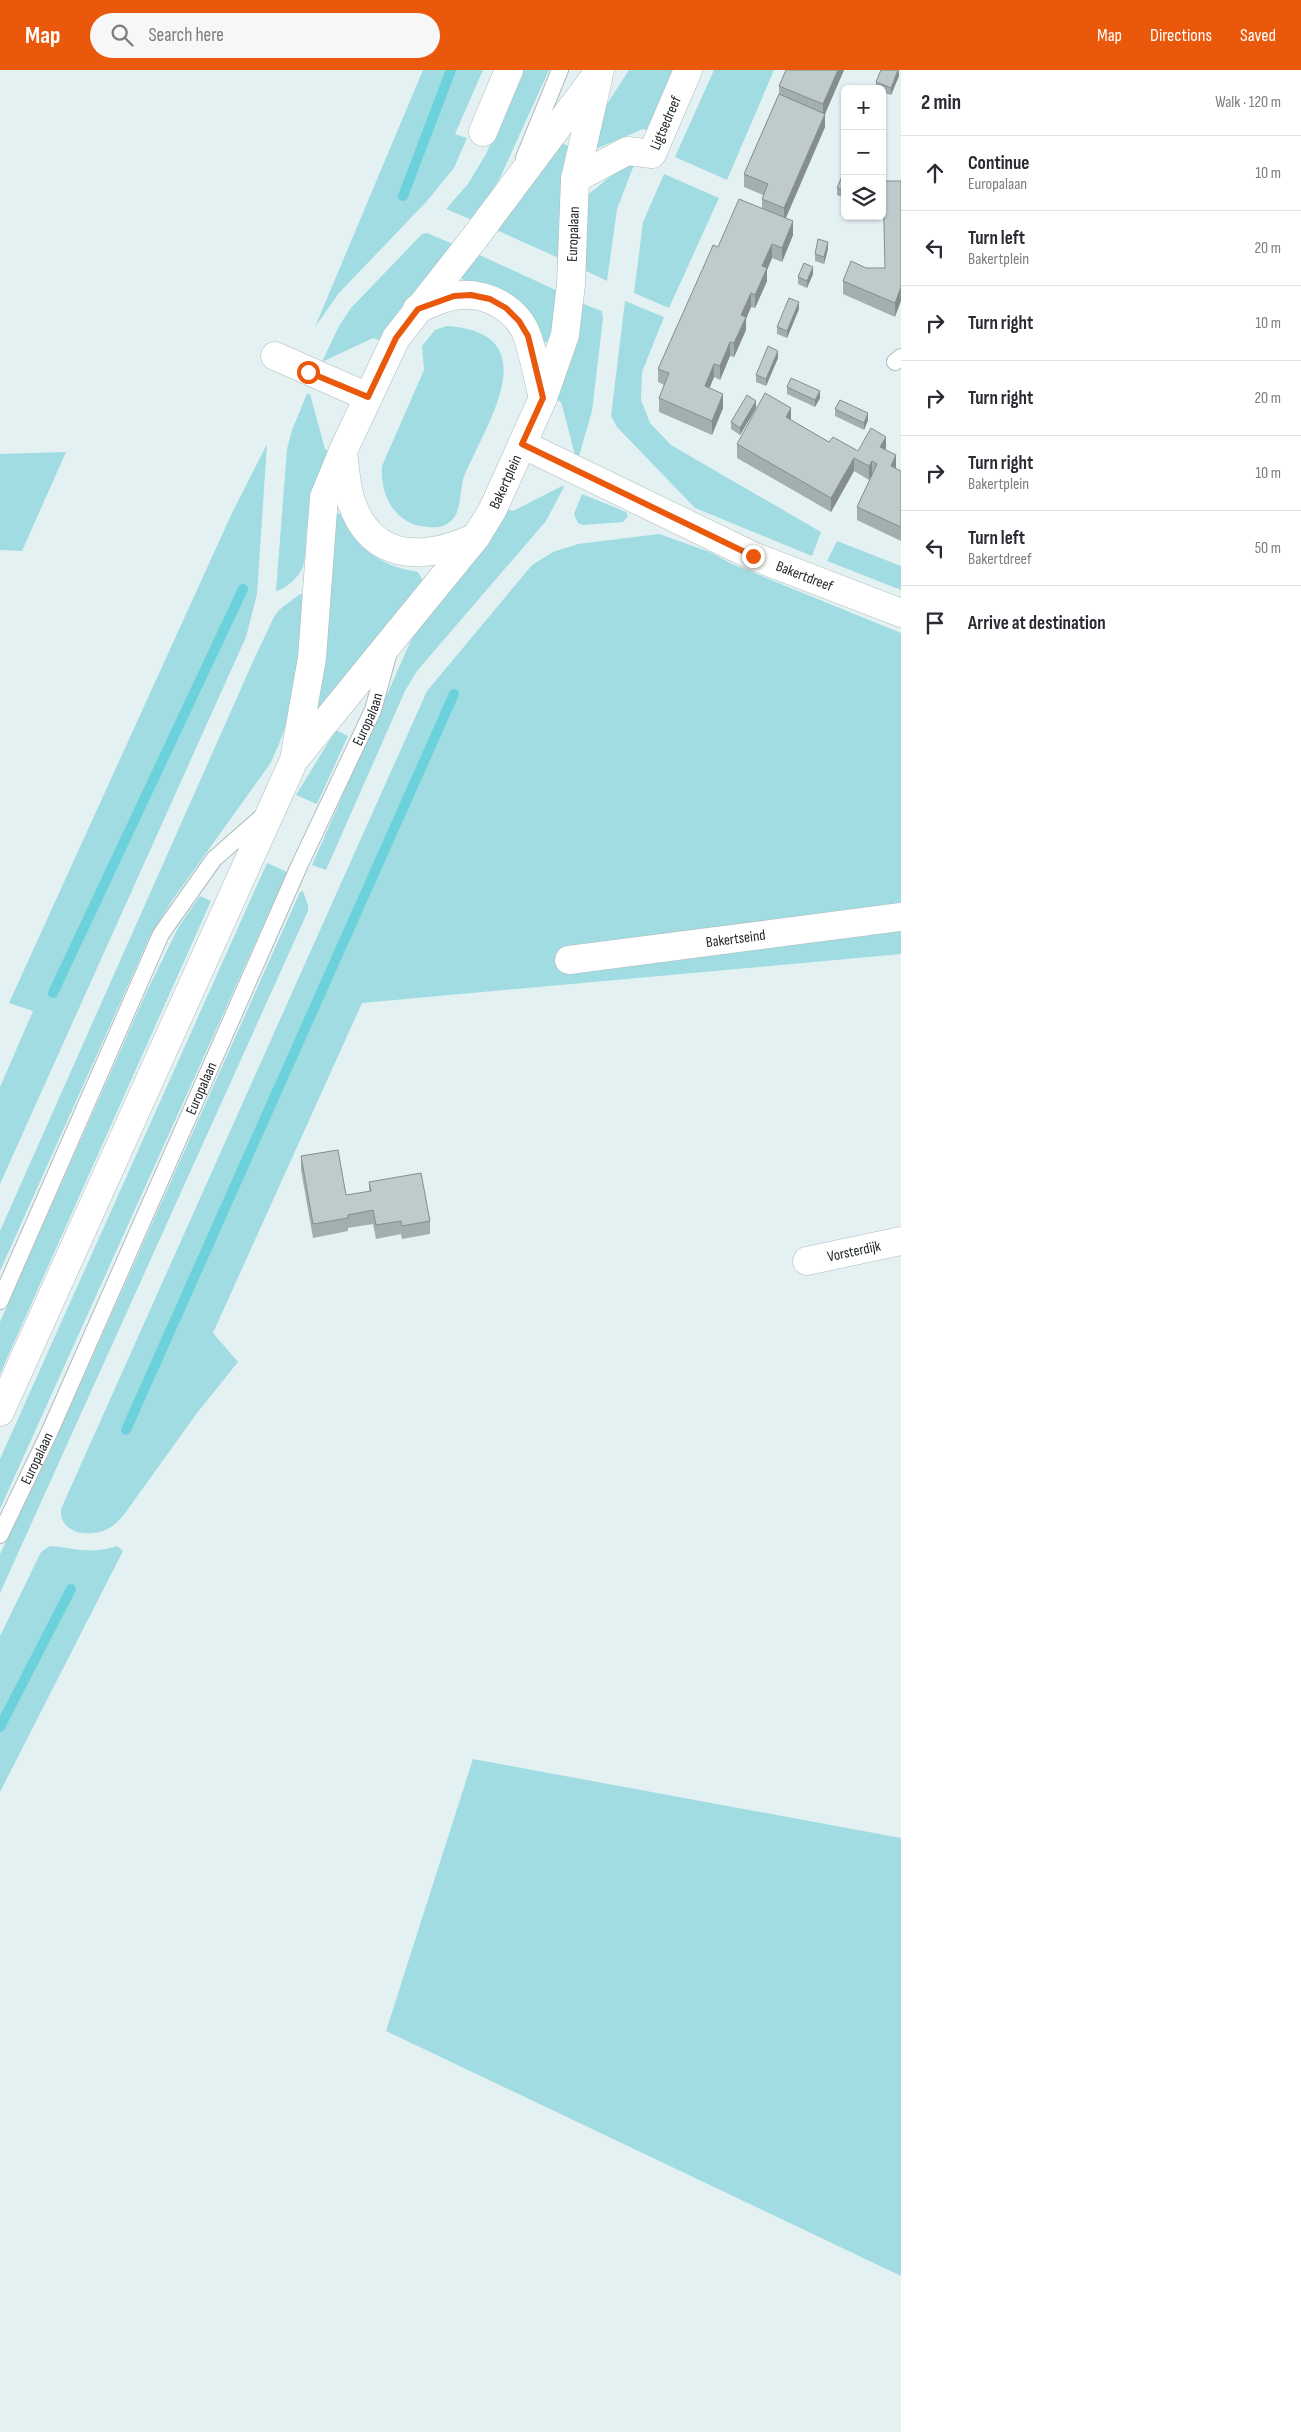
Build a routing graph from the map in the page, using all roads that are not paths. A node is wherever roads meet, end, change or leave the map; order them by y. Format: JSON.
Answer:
{"nodes":[{"id":1,"x":509,"y":70,"type":"edge"},
{"id":2,"x":560,"y":70,"type":"edge"},
{"id":3,"x":600,"y":70,"type":"edge"},
{"id":4,"x":688,"y":70,"type":"edge"},
{"id":5,"x":483,"y":132,"type":"dead end"},
{"id":6,"x":574,"y":180,"type":"junction"},
{"id":7,"x":510,"y":191,"type":"junction"},
{"id":8,"x":418,"y":309,"type":"junction"},
{"id":9,"x":276,"y":356,"type":"dead end"},
{"id":10,"x":368,"y":397,"type":"junction"},
{"id":11,"x":543,"y":398,"type":"junction"},
{"id":12,"x":522,"y":444,"type":"junction"},
{"id":13,"x":343,"y":451,"type":"junction"},
{"id":14,"x":476,"y":537,"type":"junction"},
{"id":15,"x":901,"y":613,"type":"edge"},
{"id":16,"x":393,"y":638,"type":"junction"},
{"id":17,"x":294,"y":760,"type":"junction"},
{"id":18,"x":273,"y":806,"type":"junction"},
{"id":19,"x":901,"y":917,"type":"edge"},
{"id":20,"x":569,"y":960,"type":"dead end"},
{"id":21,"x":901,"y":1241,"type":"edge"},
{"id":22,"x":807,"y":1261,"type":"dead end"},
{"id":23,"x":0,"y":1301,"type":"edge"},
{"id":24,"x":0,"y":1412,"type":"edge"},
{"id":25,"x":0,"y":1534,"type":"edge"}],
"edges":[{"from":1,"to":5,"type":"main road"},
{"from":2,"to":7,"type":"lane","name":"Europalaan"},
{"from":3,"to":6,"type":"main road","name":"Europalaan"},
{"from":3,"to":7,"type":"main road","name":"Europalaan"},
{"from":4,"to":6,"type":"main road","name":"Ligtsedreef"},
{"from":6,"to":11,"type":"main road","name":"Europalaan"},
{"from":7,"to":8,"type":"main road","name":"Europalaan"},
{"from":8,"to":10,"type":"main road"},
{"from":8,"to":11,"type":"main road"},
{"from":9,"to":10,"type":"main road"},
{"from":10,"to":13,"type":"main road"},
{"from":11,"to":12,"type":"main road","name":"Bakertplein"},
{"from":12,"to":14,"type":"main road","name":"Bakertplein"},
{"from":12,"to":15,"type":"main road","name":"Bakertdreef"},
{"from":13,"to":14,"type":"main road"},
{"from":13,"to":17,"type":"main road","name":"Europalaan"},
{"from":14,"to":16,"type":"main road","name":"Europalaan"},
{"from":16,"to":17,"type":"main road","name":"Europalaan"},
{"from":16,"to":25,"type":"lane","name":"Europalaan"},
{"from":17,"to":18,"type":"main road","name":"Europalaan"},
{"from":18,"to":23,"type":"lane","name":"Europalaan"},
{"from":18,"to":24,"type":"main road","name":"Europalaan"},
{"from":19,"to":20,"type":"main road","name":"Bakertseind"},
{"from":21,"to":22,"type":"main road","name":"Vorsterdijk"}]}
